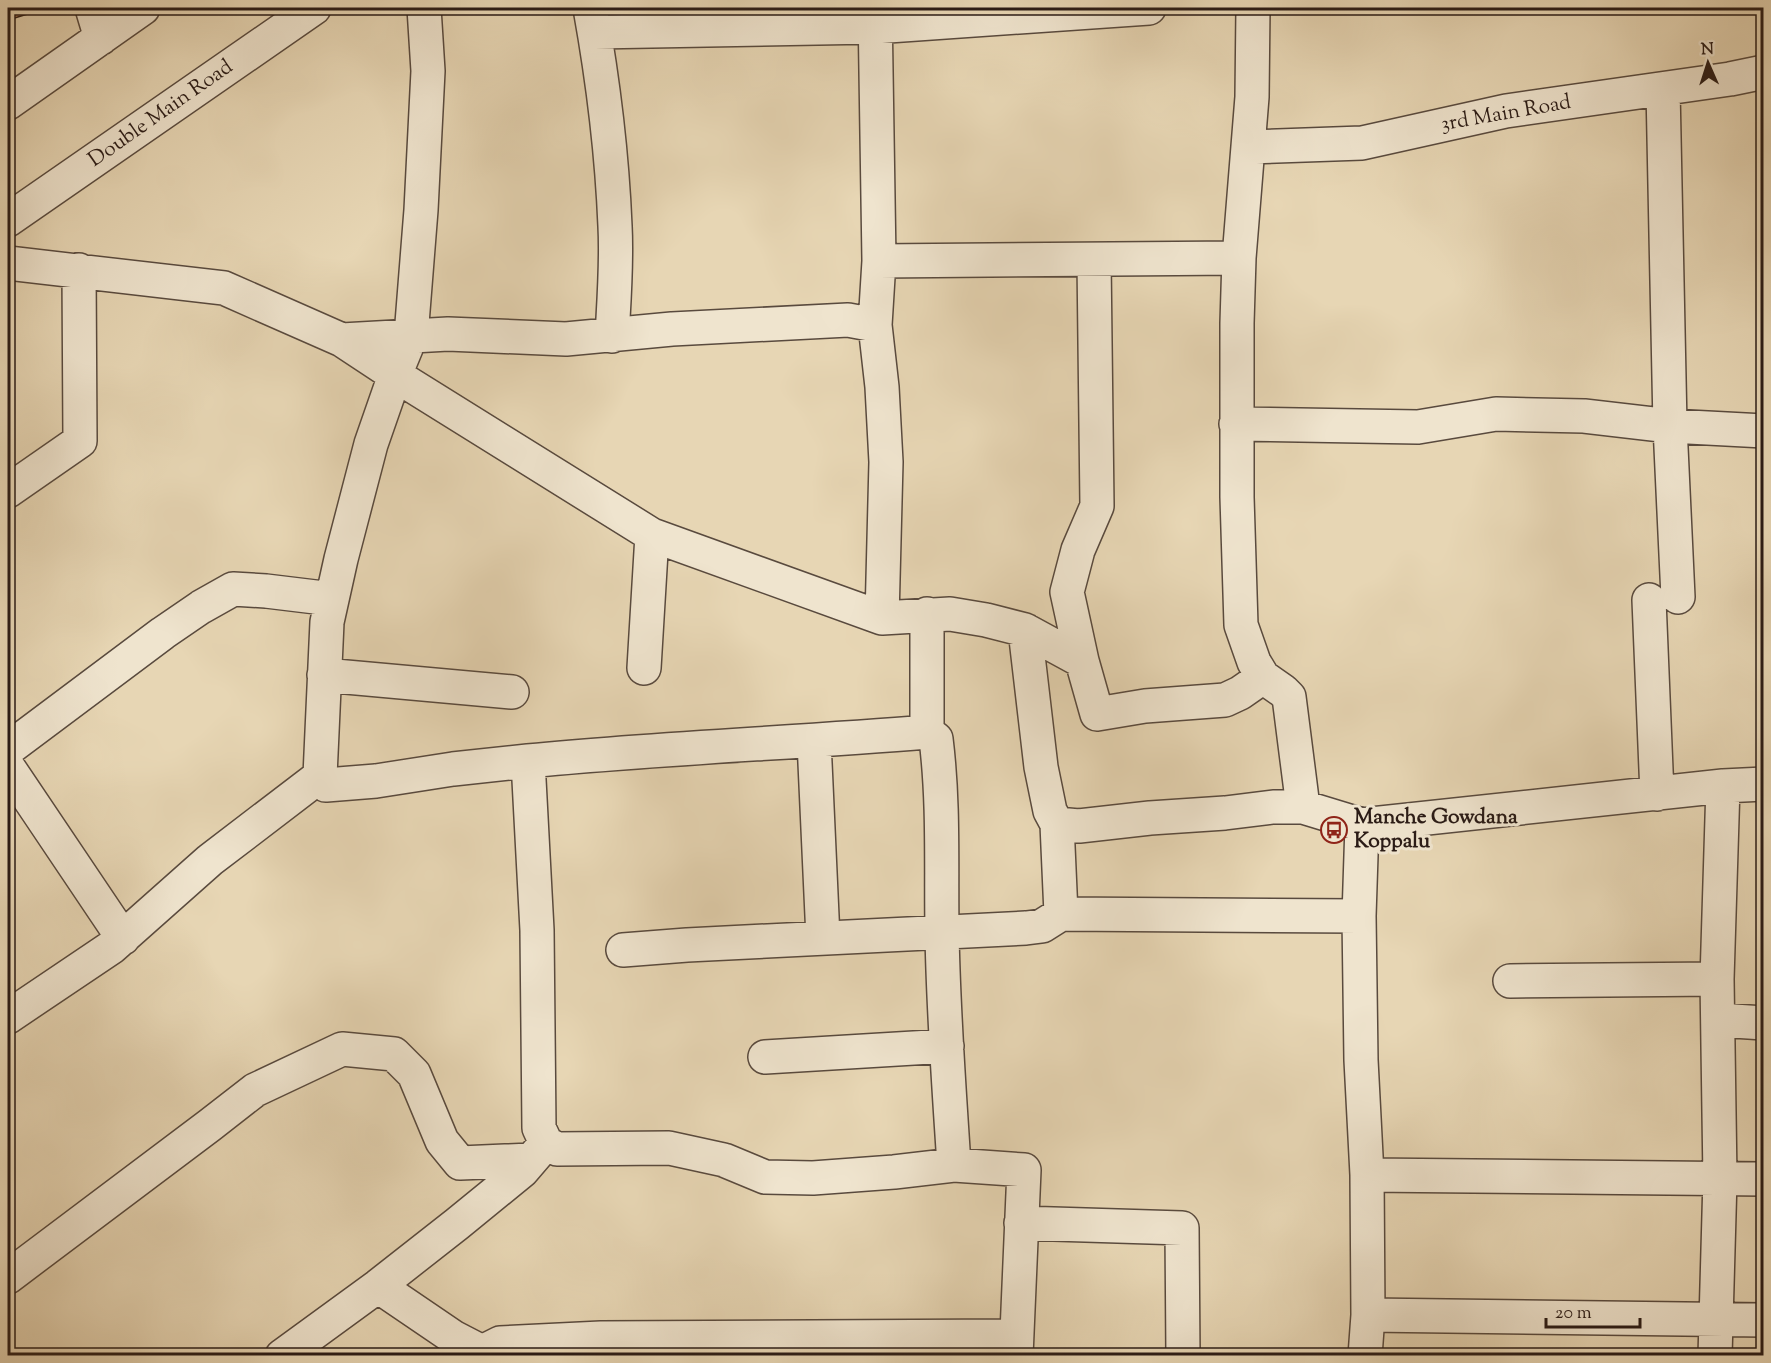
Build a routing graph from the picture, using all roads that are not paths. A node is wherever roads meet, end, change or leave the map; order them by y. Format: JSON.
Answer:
{"nodes":[{"id":1,"x":143,"y":8,"type":"edge"},
{"id":2,"x":314,"y":8,"type":"edge"},
{"id":3,"x":424,"y":8,"type":"edge"},
{"id":4,"x":1149,"y":8,"type":"edge"},
{"id":5,"x":1253,"y":8,"type":"edge"},
{"id":6,"x":874,"y":17,"type":"edge"},
{"id":7,"x":592,"y":20,"type":"edge"},
{"id":8,"x":97,"y":23,"type":"edge"},
{"id":9,"x":1764,"y":72,"type":"edge"},
{"id":10,"x":1663,"y":89,"type":"junction"},
{"id":11,"x":8,"y":103,"type":"edge"},
{"id":12,"x":1248,"y":147,"type":"junction"},
{"id":13,"x":8,"y":220,"type":"edge"},
{"id":14,"x":1239,"y":258,"type":"junction"},
{"id":15,"x":1094,"y":260,"type":"junction"},
{"id":16,"x":879,"y":261,"type":"junction"},
{"id":17,"x":8,"y":263,"type":"edge"},
{"id":18,"x":79,"y":270,"type":"junction"},
{"id":19,"x":875,"y":325,"type":"junction"},
{"id":20,"x":411,"y":336,"type":"junction"},
{"id":21,"x":612,"y":336,"type":"junction"},
{"id":22,"x":342,"y":340,"type":"junction"},
{"id":23,"x":395,"y":375,"type":"junction"},
{"id":24,"x":1236,"y":424,"type":"junction"},
{"id":25,"x":1670,"y":426,"type":"junction"},
{"id":26,"x":1764,"y":431,"type":"edge"},
{"id":27,"x":8,"y":491,"type":"edge"},
{"id":28,"x":652,"y":535,"type":"junction"},
{"id":29,"x":332,"y":599,"type":"junction"},
{"id":30,"x":927,"y":614,"type":"junction"},
{"id":31,"x":882,"y":618,"type":"junction"},
{"id":32,"x":1025,"y":630,"type":"junction"},
{"id":33,"x":1082,"y":661,"type":"junction"},
{"id":34,"x":644,"y":668,"type":"dead end"},
{"id":35,"x":324,"y":675,"type":"junction"},
{"id":36,"x":1263,"y":677,"type":"junction"},
{"id":37,"x":512,"y":692,"type":"dead end"},
{"id":38,"x":927,"y":732,"type":"junction"},
{"id":39,"x":814,"y":741,"type":"junction"},
{"id":40,"x":8,"y":749,"type":"edge"},
{"id":41,"x":528,"y":761,"type":"junction"},
{"id":42,"x":8,"y":767,"type":"edge"},
{"id":43,"x":320,"y":776,"type":"junction"},
{"id":44,"x":1764,"y":784,"type":"edge"},
{"id":45,"x":1723,"y":786,"type":"junction"},
{"id":46,"x":1657,"y":794,"type":"junction"},
{"id":47,"x":1303,"y":807,"type":"junction"},
{"id":48,"x":1057,"y":824,"type":"junction"},
{"id":49,"x":1362,"y":825,"type":"junction"},
{"id":50,"x":1061,"y":914,"type":"junction"},
{"id":51,"x":1359,"y":916,"type":"junction"},
{"id":52,"x":942,"y":933,"type":"junction"},
{"id":53,"x":123,"y":938,"type":"junction"},
{"id":54,"x":823,"y":938,"type":"junction"},
{"id":55,"x":623,"y":950,"type":"dead end"},
{"id":56,"x":1717,"y":979,"type":"junction"},
{"id":57,"x":1510,"y":981,"type":"dead end"},
{"id":58,"x":8,"y":1017,"type":"edge"},
{"id":59,"x":1718,"y":1020,"type":"junction"},
{"id":60,"x":1764,"y":1023,"type":"edge"},
{"id":61,"x":946,"y":1046,"type":"junction"},
{"id":62,"x":765,"y":1057,"type":"dead end"},
{"id":63,"x":538,"y":1152,"type":"junction"},
{"id":64,"x":954,"y":1165,"type":"junction"},
{"id":65,"x":1367,"y":1175,"type":"junction"},
{"id":66,"x":1720,"y":1179,"type":"junction"},
{"id":67,"x":1764,"y":1179,"type":"edge"},
{"id":68,"x":1021,"y":1223,"type":"junction"},
{"id":69,"x":8,"y":1277,"type":"edge"},
{"id":70,"x":378,"y":1286,"type":"junction"},
{"id":71,"x":1368,"y":1315,"type":"junction"},
{"id":72,"x":1717,"y":1319,"type":"junction"},
{"id":73,"x":1764,"y":1320,"type":"edge"},
{"id":74,"x":1016,"y":1346,"type":"edge"},
{"id":75,"x":483,"y":1354,"type":"edge"},
{"id":76,"x":282,"y":1356,"type":"edge"},
{"id":77,"x":1183,"y":1356,"type":"edge"},
{"id":78,"x":1365,"y":1356,"type":"edge"},
{"id":79,"x":1714,"y":1356,"type":"edge"}],
"edges":[{"from":1,"to":8,"type":"street"},
{"from":2,"to":13,"type":"street","name":"Double Main Road"},
{"from":3,"to":20,"type":"street"},
{"from":4,"to":6,"type":"street"},
{"from":5,"to":12,"type":"street"},
{"from":6,"to":7,"type":"street"},
{"from":6,"to":16,"type":"street"},
{"from":7,"to":21,"type":"street"},
{"from":8,"to":11,"type":"street"},
{"from":9,"to":10,"type":"street","name":"3rd Main Road"},
{"from":10,"to":12,"type":"street","name":"3rd Main Road"},
{"from":10,"to":25,"type":"street"},
{"from":12,"to":14,"type":"street"},
{"from":14,"to":15,"type":"street"},
{"from":14,"to":24,"type":"street"},
{"from":15,"to":16,"type":"street"},
{"from":15,"to":33,"type":"street"},
{"from":16,"to":19,"type":"street"},
{"from":17,"to":18,"type":"street"},
{"from":18,"to":22,"type":"street"},
{"from":18,"to":27,"type":"street"},
{"from":19,"to":21,"type":"street"},
{"from":19,"to":31,"type":"street"},
{"from":20,"to":21,"type":"street"},
{"from":20,"to":22,"type":"street"},
{"from":20,"to":23,"type":"street"},
{"from":22,"to":23,"type":"street"},
{"from":23,"to":28,"type":"street"},
{"from":23,"to":29,"type":"street"},
{"from":24,"to":25,"type":"street"},
{"from":24,"to":36,"type":"street"},
{"from":25,"to":26,"type":"street"},
{"from":25,"to":46,"type":"street"},
{"from":28,"to":31,"type":"street"},
{"from":28,"to":34,"type":"street"},
{"from":29,"to":35,"type":"street"},
{"from":29,"to":40,"type":"street"},
{"from":30,"to":31,"type":"street"},
{"from":30,"to":32,"type":"street"},
{"from":30,"to":38,"type":"street"},
{"from":32,"to":33,"type":"street"},
{"from":32,"to":48,"type":"street"},
{"from":33,"to":36,"type":"street"},
{"from":35,"to":37,"type":"street"},
{"from":35,"to":43,"type":"street"},
{"from":36,"to":47,"type":"street"},
{"from":38,"to":39,"type":"street"},
{"from":38,"to":52,"type":"street"},
{"from":39,"to":41,"type":"street"},
{"from":39,"to":54,"type":"street"},
{"from":41,"to":43,"type":"street"},
{"from":41,"to":63,"type":"street"},
{"from":42,"to":53,"type":"street"},
{"from":43,"to":53,"type":"street"},
{"from":44,"to":45,"type":"street"},
{"from":45,"to":46,"type":"street"},
{"from":45,"to":56,"type":"street"},
{"from":46,"to":49,"type":"street"},
{"from":47,"to":48,"type":"street"},
{"from":47,"to":49,"type":"street"},
{"from":48,"to":50,"type":"street"},
{"from":49,"to":51,"type":"street"},
{"from":50,"to":51,"type":"street"},
{"from":50,"to":52,"type":"street"},
{"from":51,"to":65,"type":"street"},
{"from":52,"to":54,"type":"street"},
{"from":52,"to":61,"type":"street"},
{"from":53,"to":58,"type":"street"},
{"from":54,"to":55,"type":"street"},
{"from":56,"to":57,"type":"street"},
{"from":56,"to":59,"type":"street"},
{"from":59,"to":60,"type":"street"},
{"from":59,"to":66,"type":"street"},
{"from":61,"to":62,"type":"street"},
{"from":61,"to":64,"type":"street"},
{"from":63,"to":64,"type":"street"},
{"from":63,"to":69,"type":"street"},
{"from":63,"to":70,"type":"street"},
{"from":64,"to":68,"type":"street"},
{"from":65,"to":66,"type":"street"},
{"from":65,"to":71,"type":"street"},
{"from":66,"to":67,"type":"street"},
{"from":66,"to":72,"type":"street"},
{"from":68,"to":74,"type":"street"},
{"from":68,"to":77,"type":"street"},
{"from":70,"to":75,"type":"street"},
{"from":70,"to":76,"type":"street"},
{"from":71,"to":72,"type":"street"},
{"from":71,"to":78,"type":"street"},
{"from":72,"to":73,"type":"street"},
{"from":72,"to":79,"type":"street"},
{"from":74,"to":75,"type":"street"}]}
